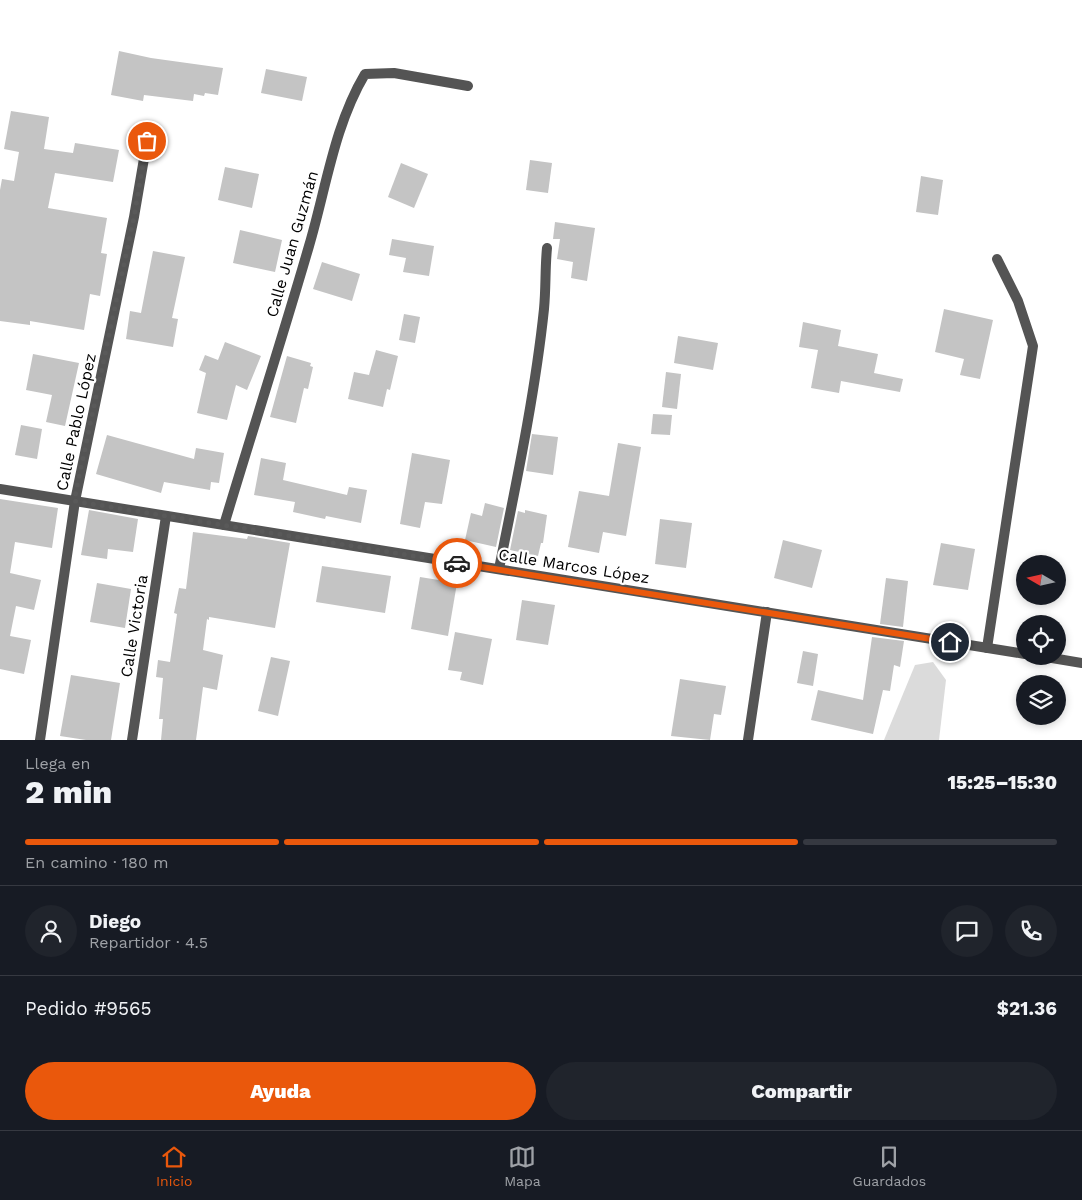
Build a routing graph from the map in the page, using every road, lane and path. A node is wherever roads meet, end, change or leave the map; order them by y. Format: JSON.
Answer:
{"nodes":[{"id":1,"x":468,"y":86,"type":"dead end"},
{"id":2,"x":147,"y":141,"type":"dead end"},
{"id":3,"x":547,"y":248,"type":"dead end"},
{"id":4,"x":997,"y":259,"type":"dead end"},
{"id":5,"x":0,"y":489,"type":"edge"},
{"id":6,"x":74,"y":501,"type":"junction"},
{"id":7,"x":166,"y":516,"type":"junction"},
{"id":8,"x":224,"y":525,"type":"junction"},
{"id":9,"x":500,"y":569,"type":"junction"},
{"id":10,"x":767,"y":612,"type":"junction"},
{"id":11,"x":987,"y":648,"type":"junction"},
{"id":12,"x":1016,"y":653,"type":"edge"},
{"id":13,"x":1066,"y":660,"type":"edge"},
{"id":14,"x":1082,"y":663,"type":"edge"},
{"id":15,"x":40,"y":740,"type":"edge"},
{"id":16,"x":132,"y":740,"type":"edge"},
{"id":17,"x":748,"y":740,"type":"edge"}],
"edges":[{"from":1,"to":8,"type":"street","name":"Calle Juan Guzmán"},
{"from":2,"to":6,"type":"street","name":"Calle Pablo López"},
{"from":3,"to":9,"type":"street"},
{"from":4,"to":11,"type":"street"},
{"from":5,"to":6,"type":"street","name":"Calle Marcos López"},
{"from":6,"to":7,"type":"street","name":"Calle Marcos López"},
{"from":6,"to":15,"type":"street","name":"Calle Pablo López"},
{"from":7,"to":8,"type":"street","name":"Calle Marcos López"},
{"from":7,"to":16,"type":"street","name":"Calle Victoria"},
{"from":8,"to":9,"type":"street","name":"Calle Marcos López"},
{"from":9,"to":10,"type":"street","name":"Calle Marcos López"},
{"from":10,"to":11,"type":"street","name":"Calle Marcos López"},
{"from":10,"to":17,"type":"street"},
{"from":11,"to":12,"type":"street","name":"Calle Marcos López"},
{"from":13,"to":14,"type":"street"}]}
